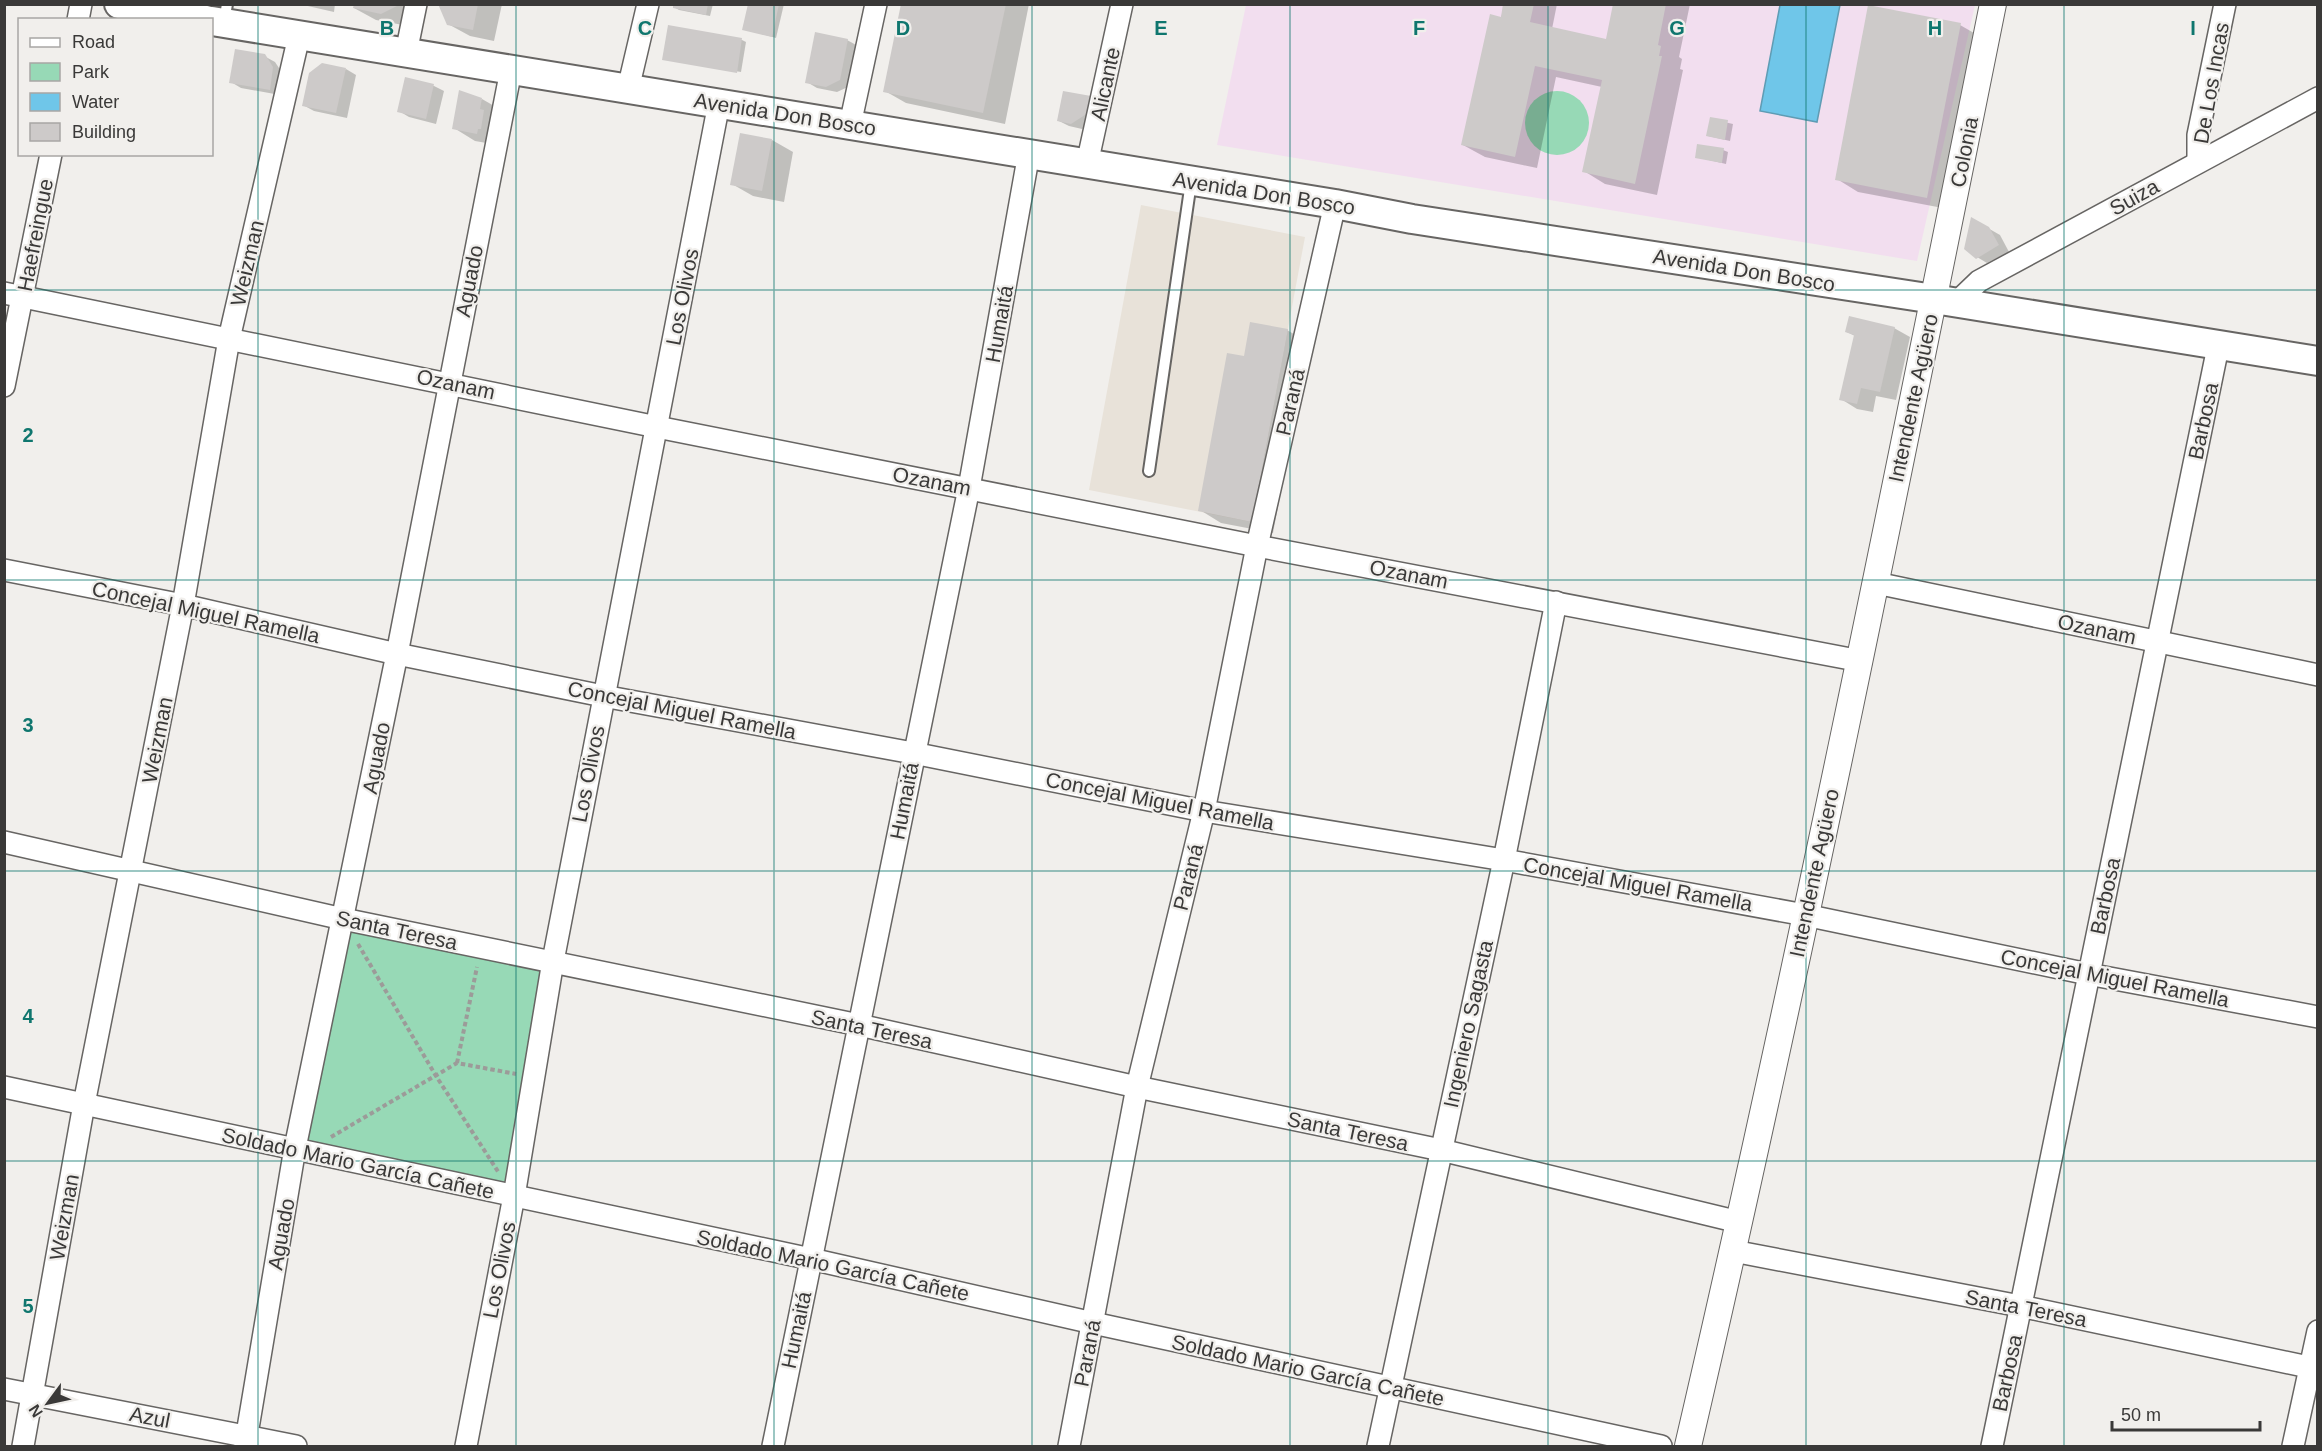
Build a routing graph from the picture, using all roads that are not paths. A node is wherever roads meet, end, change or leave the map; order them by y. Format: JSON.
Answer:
{"nodes":[{"id":1,"x":416,"y":4,"type":"edge"},
{"id":2,"x":648,"y":4,"type":"edge"},
{"id":3,"x":876,"y":4,"type":"edge"},
{"id":4,"x":1122,"y":4,"type":"edge"},
{"id":5,"x":1994,"y":4,"type":"edge"},
{"id":6,"x":2225,"y":4,"type":"edge"},
{"id":7,"x":120,"y":5,"type":"edge"},
{"id":8,"x":217,"y":17,"type":"edge"},
{"id":9,"x":299,"y":36,"type":"junction"},
{"id":10,"x":406,"y":52,"type":"junction"},
{"id":11,"x":511,"y":70,"type":"junction"},
{"id":12,"x":628,"y":89,"type":"junction"},
{"id":13,"x":2318,"y":98,"type":"edge"},
{"id":14,"x":719,"y":103,"type":"junction"},
{"id":15,"x":850,"y":125,"type":"junction"},
{"id":16,"x":1029,"y":153,"type":"junction"},
{"id":17,"x":50,"y":156,"type":"edge"},
{"id":18,"x":2198,"y":162,"type":"junction"},
{"id":19,"x":1087,"y":164,"type":"junction"},
{"id":20,"x":1191,"y":182,"type":"junction"},
{"id":21,"x":1335,"y":204,"type":"junction"},
{"id":22,"x":14,"y":295,"type":"edge"},
{"id":23,"x":1945,"y":301,"type":"junction"},
{"id":24,"x":229,"y":339,"type":"junction"},
{"id":25,"x":2218,"y":347,"type":"junction"},
{"id":26,"x":2318,"y":361,"type":"edge"},
{"id":27,"x":449,"y":383,"type":"junction"},
{"id":28,"x":4,"y":386,"type":"edge"},
{"id":29,"x":657,"y":427,"type":"junction"},
{"id":30,"x":1149,"y":471,"type":"dead end"},
{"id":31,"x":969,"y":488,"type":"junction"},
{"id":32,"x":1257,"y":546,"type":"junction"},
{"id":33,"x":4,"y":570,"type":"edge"},
{"id":34,"x":1876,"y":583,"type":"junction"},
{"id":35,"x":1556,"y":602,"type":"junction"},
{"id":36,"x":183,"y":605,"type":"junction"},
{"id":37,"x":2157,"y":642,"type":"junction"},
{"id":38,"x":397,"y":654,"type":"junction"},
{"id":39,"x":1861,"y":661,"type":"junction"},
{"id":40,"x":2318,"y":675,"type":"edge"},
{"id":41,"x":603,"y":696,"type":"junction"},
{"id":42,"x":914,"y":753,"type":"junction"},
{"id":43,"x":1204,"y":811,"type":"junction"},
{"id":44,"x":4,"y":842,"type":"edge"},
{"id":45,"x":1504,"y":860,"type":"junction"},
{"id":46,"x":131,"y":872,"type":"junction"},
{"id":47,"x":1805,"y":915,"type":"junction"},
{"id":48,"x":343,"y":919,"type":"junction"},
{"id":49,"x":552,"y":961,"type":"junction"},
{"id":50,"x":2088,"y":974,"type":"junction"},
{"id":51,"x":2318,"y":1017,"type":"edge"},
{"id":52,"x":859,"y":1025,"type":"junction"},
{"id":53,"x":1137,"y":1087,"type":"junction"},
{"id":54,"x":4,"y":1088,"type":"edge"},
{"id":55,"x":84,"y":1104,"type":"junction"},
{"id":56,"x":301,"y":1149,"type":"junction"},
{"id":57,"x":1441,"y":1150,"type":"junction"},
{"id":58,"x":514,"y":1196,"type":"junction"},
{"id":59,"x":1739,"y":1222,"type":"junction"},
{"id":60,"x":1733,"y":1251,"type":"junction"},
{"id":61,"x":811,"y":1259,"type":"junction"},
{"id":62,"x":2020,"y":1306,"type":"junction"},
{"id":63,"x":1093,"y":1323,"type":"junction"},
{"id":64,"x":2318,"y":1331,"type":"edge"},
{"id":65,"x":2314,"y":1368,"type":"edge"},
{"id":66,"x":1390,"y":1388,"type":"junction"},
{"id":67,"x":4,"y":1389,"type":"edge"},
{"id":68,"x":33,"y":1395,"type":"junction"},
{"id":69,"x":246,"y":1441,"type":"edge"},
{"id":70,"x":23,"y":1446,"type":"edge"},
{"id":71,"x":296,"y":1446,"type":"edge"},
{"id":72,"x":466,"y":1446,"type":"edge"},
{"id":73,"x":773,"y":1446,"type":"edge"},
{"id":74,"x":1069,"y":1446,"type":"edge"},
{"id":75,"x":1378,"y":1446,"type":"edge"},
{"id":76,"x":1661,"y":1446,"type":"edge"},
{"id":77,"x":1688,"y":1446,"type":"edge"},
{"id":78,"x":1992,"y":1446,"type":"edge"},
{"id":79,"x":2293,"y":1446,"type":"edge"}],
"edges":[{"from":1,"to":10,"type":"street"},
{"from":2,"to":12,"type":"street"},
{"from":3,"to":15,"type":"street"},
{"from":4,"to":19,"type":"street","name":"Alicante"},
{"from":5,"to":23,"type":"street","name":"Colonia"},
{"from":6,"to":18,"type":"street","name":"De Los Incas"},
{"from":7,"to":8,"type":"main road","name":"Avenida Don Bosco"},
{"from":8,"to":9,"type":"main road","name":"Avenida Don Bosco"},
{"from":9,"to":10,"type":"main road","name":"Avenida Don Bosco"},
{"from":9,"to":24,"type":"street","name":"Weizman"},
{"from":10,"to":11,"type":"main road","name":"Avenida Don Bosco"},
{"from":11,"to":12,"type":"main road","name":"Avenida Don Bosco"},
{"from":11,"to":27,"type":"street","name":"Aguado"},
{"from":12,"to":14,"type":"main road","name":"Avenida Don Bosco"},
{"from":13,"to":18,"type":"street","name":"Suiza"},
{"from":14,"to":15,"type":"main road","name":"Avenida Don Bosco"},
{"from":14,"to":29,"type":"street","name":"Los Olivos"},
{"from":15,"to":16,"type":"main road","name":"Avenida Don Bosco"},
{"from":16,"to":19,"type":"main road","name":"Avenida Don Bosco"},
{"from":16,"to":31,"type":"street","name":"Humaitá"},
{"from":17,"to":22,"type":"street","name":"Haefreingue"},
{"from":18,"to":23,"type":"street","name":"Suiza"},
{"from":19,"to":20,"type":"main road","name":"Avenida Don Bosco"},
{"from":20,"to":21,"type":"main road","name":"Avenida Don Bosco"},
{"from":20,"to":30,"type":"lane"},
{"from":21,"to":23,"type":"main road","name":"Avenida Don Bosco"},
{"from":21,"to":32,"type":"street","name":"Paraná"},
{"from":22,"to":24,"type":"street","name":"Ozanam"},
{"from":22,"to":28,"type":"street","name":"Haefreingue"},
{"from":23,"to":25,"type":"main road","name":"Avenida Don Bosco"},
{"from":23,"to":34,"type":"street","name":"Intendente Agüero"},
{"from":24,"to":27,"type":"street","name":"Ozanam"},
{"from":24,"to":36,"type":"street","name":"Weizman"},
{"from":25,"to":26,"type":"main road","name":"Avenida Don Bosco"},
{"from":25,"to":37,"type":"street","name":"Barbosa"},
{"from":27,"to":29,"type":"street","name":"Ozanam"},
{"from":27,"to":38,"type":"street","name":"Aguado"},
{"from":29,"to":31,"type":"street","name":"Ozanam"},
{"from":29,"to":41,"type":"street","name":"Los Olivos"},
{"from":31,"to":32,"type":"street","name":"Ozanam"},
{"from":31,"to":42,"type":"street","name":"Humaitá"},
{"from":32,"to":35,"type":"street","name":"Ozanam"},
{"from":32,"to":43,"type":"street","name":"Paraná"},
{"from":33,"to":36,"type":"street","name":"Concejal Miguel Ramella"},
{"from":34,"to":37,"type":"street","name":"Ozanam"},
{"from":34,"to":39,"type":"street","name":"Intendente Agüero"},
{"from":35,"to":39,"type":"street","name":"Ozanam"},
{"from":35,"to":45,"type":"street","name":"Ingeniero Sagasta"},
{"from":36,"to":38,"type":"street","name":"Concejal Miguel Ramella"},
{"from":36,"to":46,"type":"street","name":"Weizman"},
{"from":37,"to":40,"type":"street","name":"Ozanam"},
{"from":37,"to":50,"type":"street","name":"Barbosa"},
{"from":38,"to":41,"type":"street","name":"Concejal Miguel Ramella"},
{"from":38,"to":48,"type":"street","name":"Aguado"},
{"from":39,"to":47,"type":"street","name":"Intendente Agüero"},
{"from":41,"to":42,"type":"street","name":"Concejal Miguel Ramella"},
{"from":41,"to":49,"type":"street","name":"Los Olivos"},
{"from":42,"to":43,"type":"street","name":"Concejal Miguel Ramella"},
{"from":42,"to":52,"type":"street","name":"Humaitá"},
{"from":43,"to":45,"type":"street","name":"Concejal Miguel Ramella"},
{"from":43,"to":53,"type":"street","name":"Paraná"},
{"from":44,"to":46,"type":"street","name":"Santa Teresa"},
{"from":45,"to":47,"type":"street","name":"Concejal Miguel Ramella"},
{"from":45,"to":57,"type":"street","name":"Ingeniero Sagasta"},
{"from":46,"to":48,"type":"street","name":"Santa Teresa"},
{"from":46,"to":55,"type":"street","name":"Weizman"},
{"from":47,"to":50,"type":"street","name":"Concejal Miguel Ramella"},
{"from":47,"to":59,"type":"street","name":"Intendente Agüero"},
{"from":48,"to":49,"type":"street","name":"Santa Teresa"},
{"from":48,"to":56,"type":"street","name":"Aguado"},
{"from":49,"to":52,"type":"street","name":"Santa Teresa"},
{"from":49,"to":58,"type":"street","name":"Los Olivos"},
{"from":50,"to":51,"type":"street","name":"Concejal Miguel Ramella"},
{"from":50,"to":62,"type":"street","name":"Barbosa"},
{"from":52,"to":53,"type":"street","name":"Santa Teresa"},
{"from":52,"to":61,"type":"street","name":"Humaitá"},
{"from":53,"to":57,"type":"street","name":"Santa Teresa"},
{"from":53,"to":63,"type":"street","name":"Paraná"},
{"from":54,"to":55,"type":"street","name":"Soldado Mario García Cañete"},
{"from":55,"to":56,"type":"street","name":"Soldado Mario García Cañete"},
{"from":55,"to":68,"type":"street","name":"Weizman"},
{"from":56,"to":58,"type":"street","name":"Soldado Mario García Cañete"},
{"from":56,"to":69,"type":"street","name":"Aguado"},
{"from":57,"to":59,"type":"street","name":"Santa Teresa"},
{"from":57,"to":66,"type":"street","name":"Ingeniero Sagasta"},
{"from":58,"to":61,"type":"street","name":"Soldado Mario García Cañete"},
{"from":58,"to":72,"type":"street","name":"Los Olivos"},
{"from":59,"to":60,"type":"street","name":"Intendente Agüero"},
{"from":60,"to":62,"type":"street","name":"Santa Teresa"},
{"from":60,"to":77,"type":"street","name":"Intendente Agüero"},
{"from":61,"to":63,"type":"street","name":"Soldado Mario García Cañete"},
{"from":61,"to":73,"type":"street","name":"Humaitá"},
{"from":62,"to":65,"type":"street","name":"Santa Teresa"},
{"from":62,"to":78,"type":"street","name":"Barbosa"},
{"from":63,"to":66,"type":"street","name":"Soldado Mario García Cañete"},
{"from":63,"to":74,"type":"street","name":"Paraná"},
{"from":64,"to":65,"type":"street"},
{"from":65,"to":79,"type":"street"},
{"from":66,"to":75,"type":"street","name":"Ingeniero Sagasta"},
{"from":66,"to":76,"type":"street","name":"Soldado Mario García Cañete"},
{"from":67,"to":68,"type":"street","name":"Azul"},
{"from":68,"to":69,"type":"street","name":"Azul"},
{"from":68,"to":70,"type":"street","name":"Weizman"},
{"from":69,"to":71,"type":"street","name":"Azul"}]}
